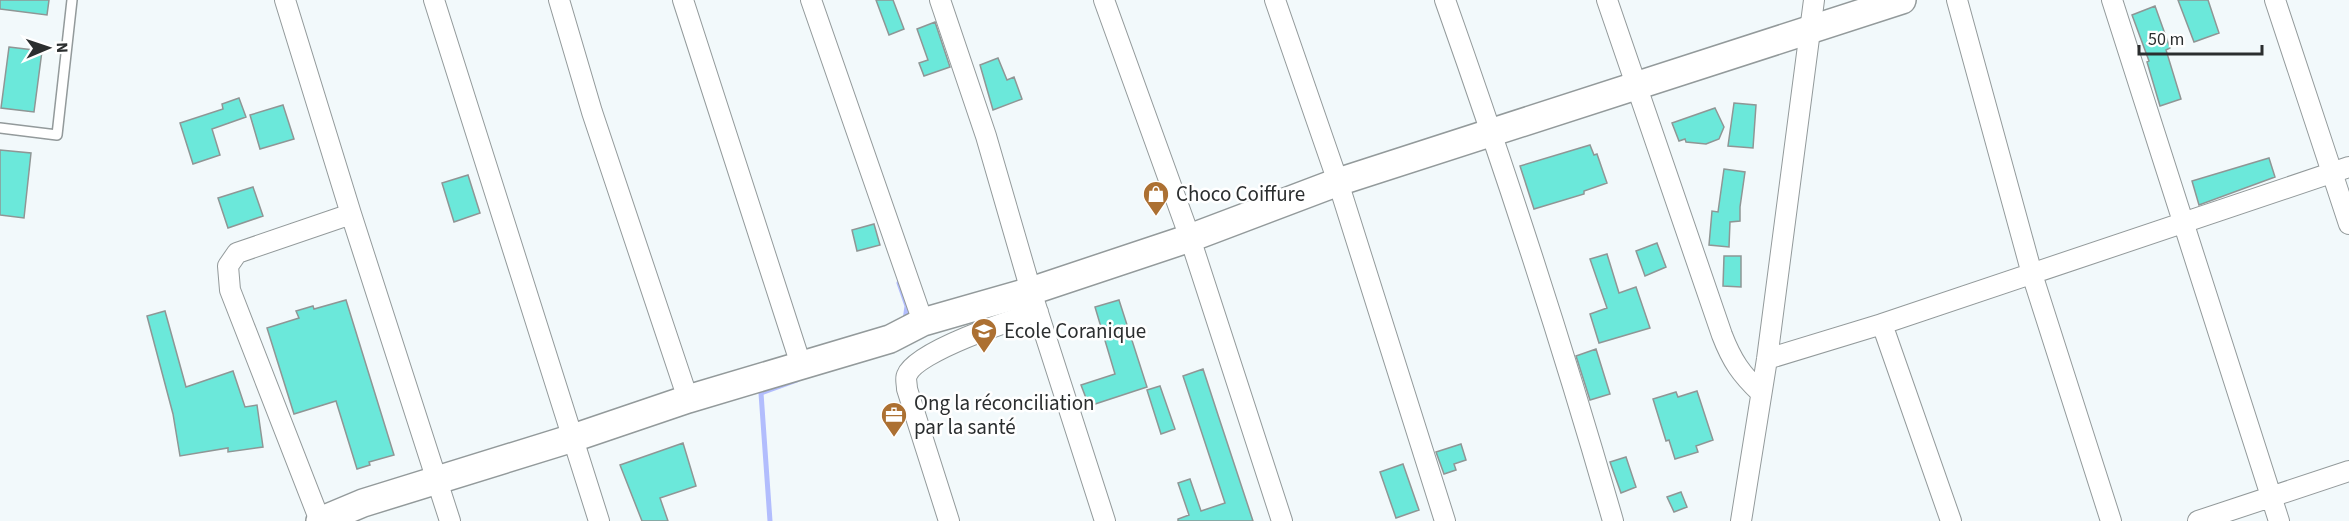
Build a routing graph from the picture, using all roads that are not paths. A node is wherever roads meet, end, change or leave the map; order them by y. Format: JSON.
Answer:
{"nodes":[{"id":1,"x":72,"y":0,"type":"edge"},
{"id":2,"x":285,"y":0,"type":"edge"},
{"id":3,"x":434,"y":0,"type":"edge"},
{"id":4,"x":559,"y":0,"type":"edge"},
{"id":5,"x":683,"y":0,"type":"edge"},
{"id":6,"x":811,"y":0,"type":"edge"},
{"id":7,"x":940,"y":0,"type":"edge"},
{"id":8,"x":1104,"y":0,"type":"edge"},
{"id":9,"x":1275,"y":0,"type":"edge"},
{"id":10,"x":1445,"y":0,"type":"edge"},
{"id":11,"x":1607,"y":0,"type":"edge"},
{"id":12,"x":1902,"y":0,"type":"edge"},
{"id":13,"x":1957,"y":0,"type":"edge"},
{"id":14,"x":2112,"y":0,"type":"edge"},
{"id":15,"x":2275,"y":0,"type":"edge"},
{"id":16,"x":1810,"y":9,"type":"edge"},
{"id":17,"x":1636,"y":85,"type":"junction"},
{"id":18,"x":0,"y":128,"type":"edge"},
{"id":19,"x":1492,"y":133,"type":"junction"},
{"id":20,"x":2341,"y":170,"type":"edge"},
{"id":21,"x":1338,"y":182,"type":"junction"},
{"id":22,"x":351,"y":214,"type":"junction"},
{"id":23,"x":2182,"y":224,"type":"junction"},
{"id":24,"x":2349,"y":224,"type":"edge"},
{"id":25,"x":1190,"y":238,"type":"junction"},
{"id":26,"x":2032,"y":274,"type":"junction"},
{"id":27,"x":1034,"y":302,"type":"junction"},
{"id":28,"x":1882,"y":324,"type":"junction"},
{"id":29,"x":910,"y":329,"type":"junction"},
{"id":30,"x":1767,"y":359,"type":"junction"},
{"id":31,"x":801,"y":365,"type":"junction"},
{"id":32,"x":1761,"y":393,"type":"junction"},
{"id":33,"x":688,"y":399,"type":"junction"},
{"id":34,"x":573,"y":438,"type":"junction"},
{"id":35,"x":2349,"y":471,"type":"edge"},
{"id":36,"x":437,"y":480,"type":"junction"},
{"id":37,"x":2270,"y":497,"type":"junction"},
{"id":38,"x":320,"y":521,"type":"edge"},
{"id":39,"x":450,"y":521,"type":"edge"},
{"id":40,"x":599,"y":521,"type":"edge"},
{"id":41,"x":949,"y":521,"type":"edge"},
{"id":42,"x":1105,"y":521,"type":"edge"},
{"id":43,"x":1282,"y":521,"type":"edge"},
{"id":44,"x":1445,"y":521,"type":"edge"},
{"id":45,"x":1613,"y":521,"type":"edge"},
{"id":46,"x":1742,"y":521,"type":"edge"},
{"id":47,"x":1951,"y":521,"type":"edge"},
{"id":48,"x":2111,"y":521,"type":"edge"},
{"id":49,"x":2198,"y":521,"type":"edge"},
{"id":50,"x":2279,"y":521,"type":"edge"}],
"edges":[{"from":1,"to":18,"type":"lane"},
{"from":2,"to":22,"type":"street"},
{"from":3,"to":34,"type":"street"},
{"from":4,"to":33,"type":"street"},
{"from":5,"to":31,"type":"street"},
{"from":6,"to":29,"type":"street"},
{"from":7,"to":27,"type":"street"},
{"from":8,"to":25,"type":"street"},
{"from":9,"to":21,"type":"street"},
{"from":10,"to":19,"type":"street"},
{"from":11,"to":17,"type":"street"},
{"from":12,"to":16,"type":"street"},
{"from":13,"to":26,"type":"street"},
{"from":14,"to":23,"type":"street"},
{"from":15,"to":20,"type":"street"},
{"from":16,"to":17,"type":"street"},
{"from":16,"to":30,"type":"street"},
{"from":17,"to":19,"type":"street"},
{"from":17,"to":32,"type":"street"},
{"from":19,"to":21,"type":"street"},
{"from":19,"to":45,"type":"street"},
{"from":20,"to":23,"type":"street"},
{"from":20,"to":24,"type":"street"},
{"from":21,"to":25,"type":"street"},
{"from":21,"to":44,"type":"street"},
{"from":22,"to":36,"type":"street"},
{"from":22,"to":38,"type":"street"},
{"from":23,"to":26,"type":"street"},
{"from":23,"to":37,"type":"street"},
{"from":25,"to":27,"type":"street"},
{"from":25,"to":43,"type":"street"},
{"from":26,"to":28,"type":"street"},
{"from":26,"to":48,"type":"street"},
{"from":27,"to":29,"type":"street"},
{"from":27,"to":41,"type":"street"},
{"from":27,"to":42,"type":"street"},
{"from":28,"to":30,"type":"street"},
{"from":28,"to":47,"type":"street"},
{"from":29,"to":31,"type":"street"},
{"from":30,"to":32,"type":"street"},
{"from":31,"to":33,"type":"street"},
{"from":32,"to":46,"type":"street"},
{"from":33,"to":34,"type":"street"},
{"from":34,"to":36,"type":"street"},
{"from":34,"to":40,"type":"street"},
{"from":35,"to":37,"type":"street"},
{"from":36,"to":38,"type":"street"},
{"from":36,"to":39,"type":"street"},
{"from":37,"to":49,"type":"street"},
{"from":37,"to":50,"type":"street"}]}
